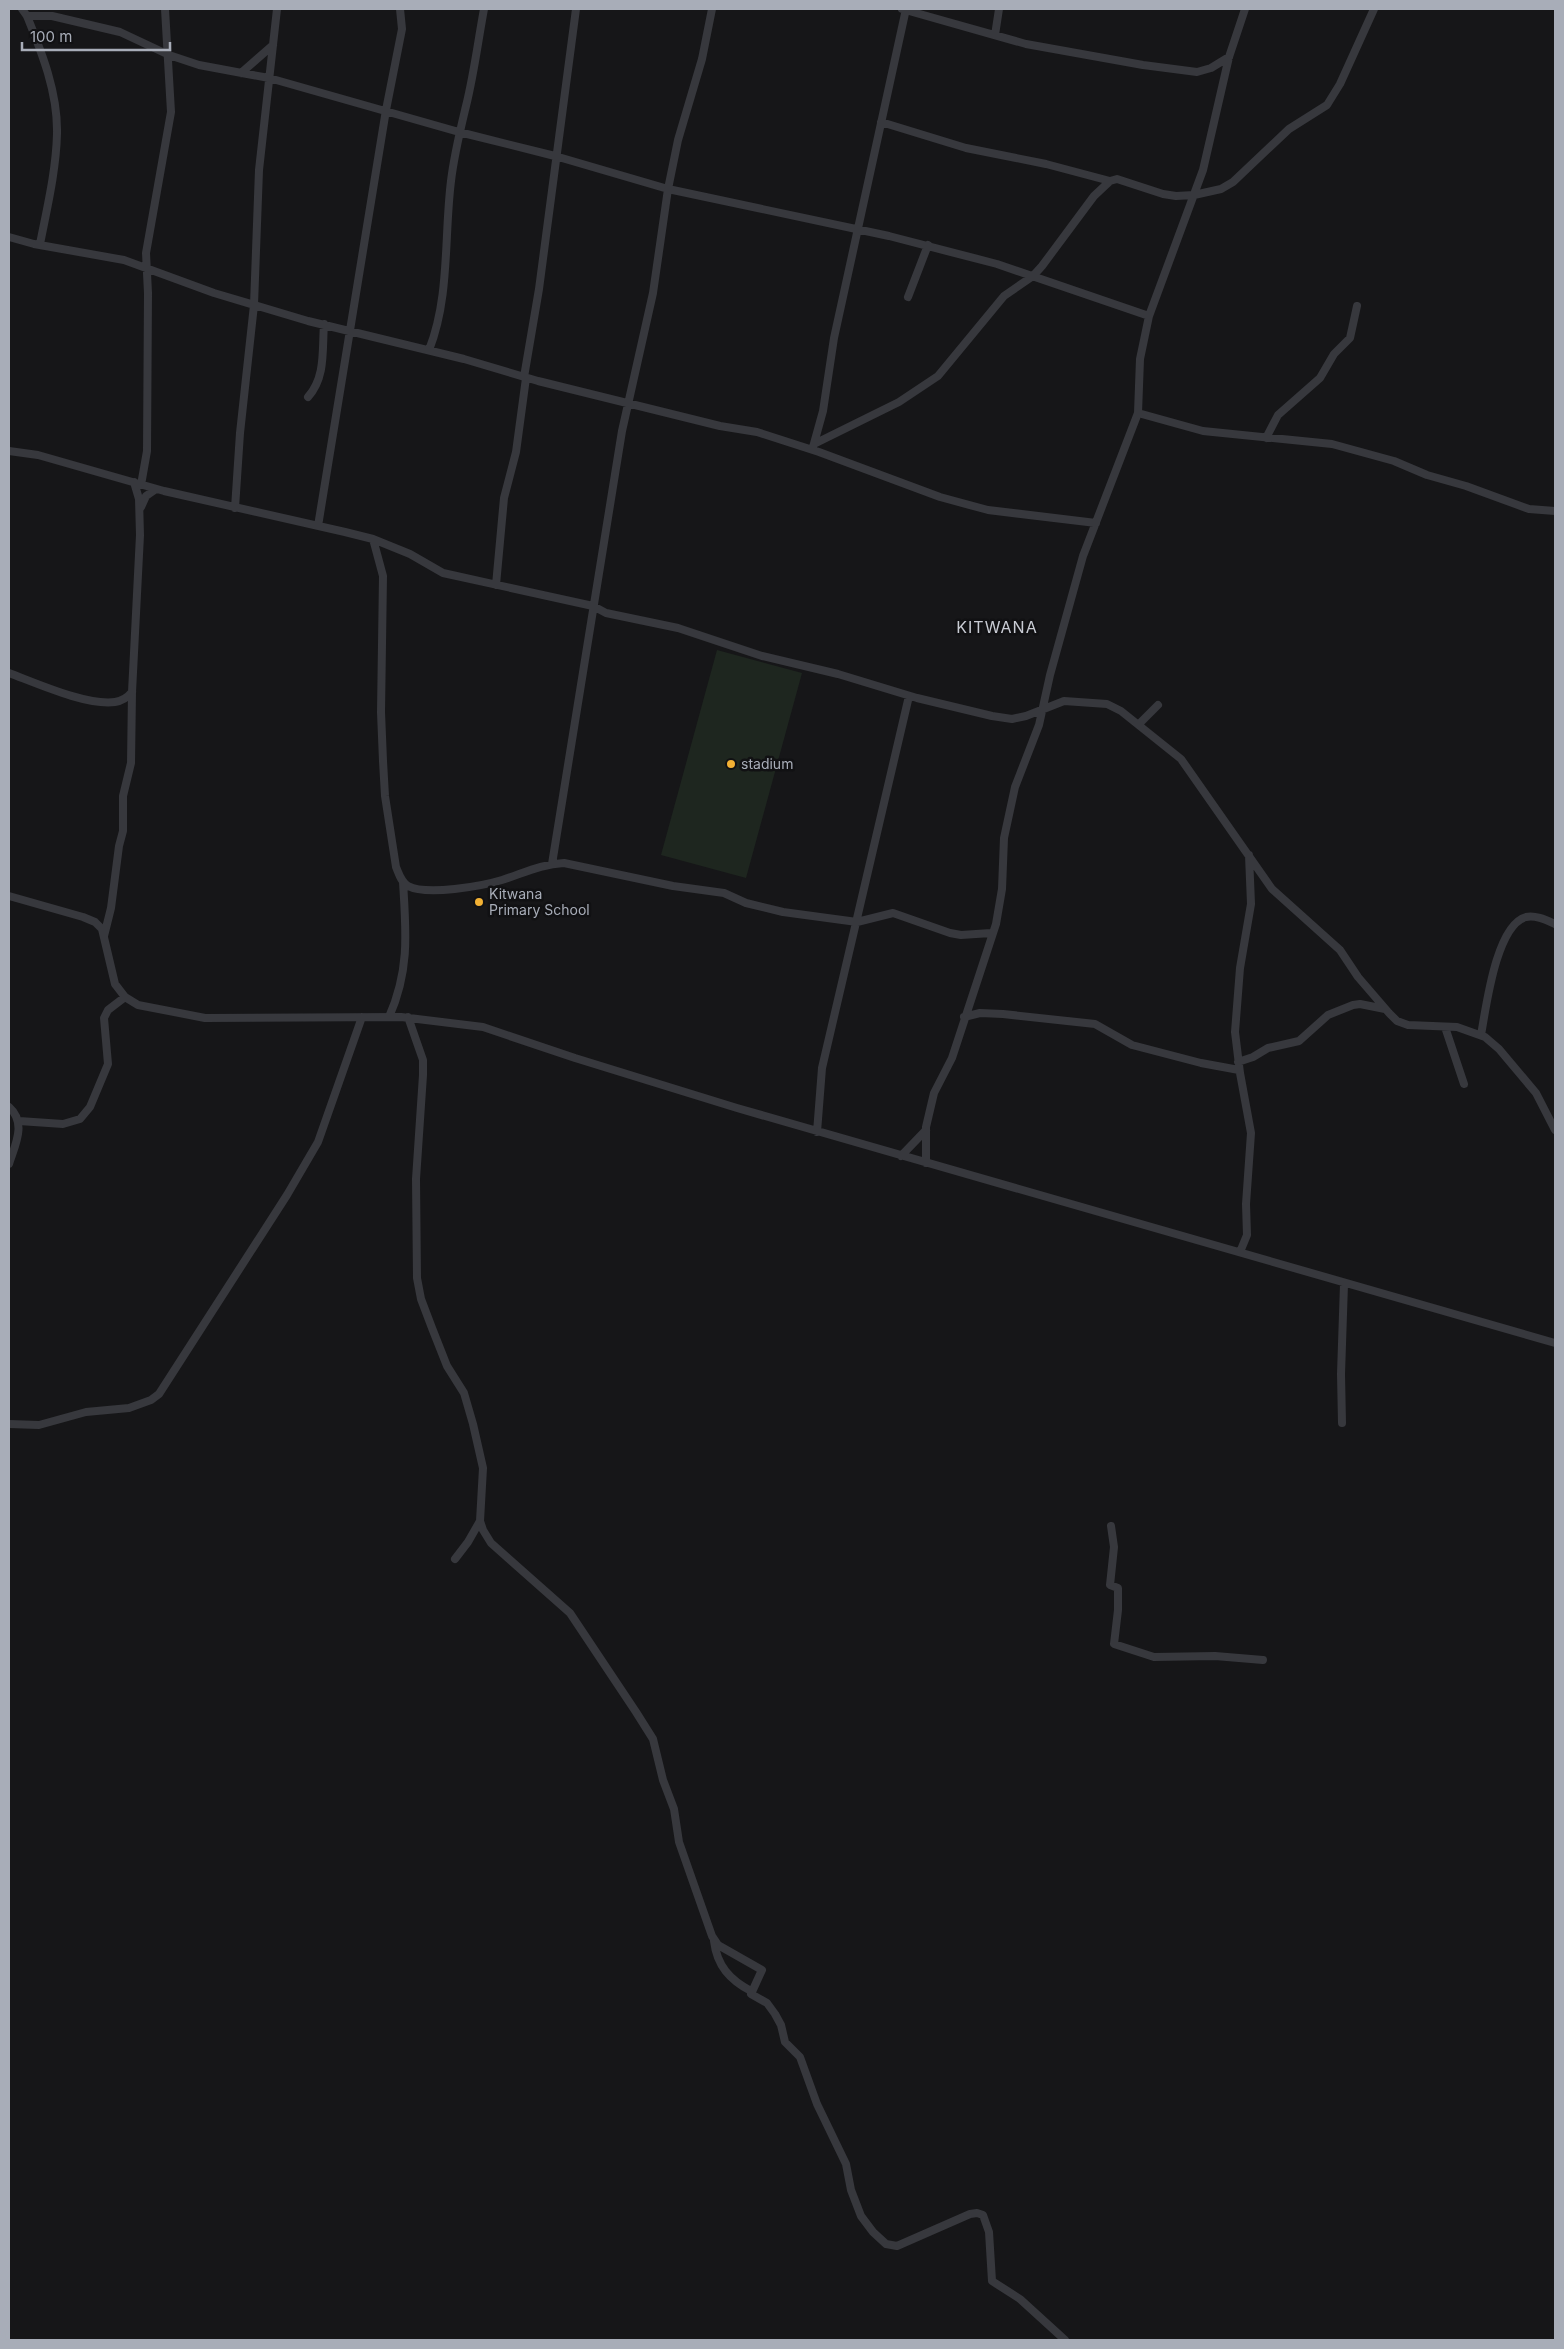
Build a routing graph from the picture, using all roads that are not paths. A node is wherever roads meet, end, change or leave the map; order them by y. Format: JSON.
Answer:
{"nodes":[{"id":1,"x":166,"y":9,"type":"edge"},
{"id":2,"x":277,"y":9,"type":"edge"},
{"id":3,"x":400,"y":9,"type":"edge"},
{"id":4,"x":484,"y":9,"type":"edge"},
{"id":5,"x":576,"y":9,"type":"edge"},
{"id":6,"x":712,"y":9,"type":"edge"},
{"id":7,"x":904,"y":9,"type":"edge"},
{"id":8,"x":999,"y":9,"type":"edge"},
{"id":9,"x":1245,"y":9,"type":"edge"},
{"id":10,"x":1374,"y":9,"type":"edge"},
{"id":11,"x":25,"y":12,"type":"edge"},
{"id":12,"x":995,"y":35,"type":"junction"},
{"id":13,"x":272,"y":46,"type":"junction"},
{"id":14,"x":169,"y":55,"type":"junction"},
{"id":15,"x":1228,"y":57,"type":"junction"},
{"id":16,"x":241,"y":73,"type":"junction"},
{"id":17,"x":269,"y":78,"type":"junction"},
{"id":18,"x":386,"y":110,"type":"junction"},
{"id":19,"x":881,"y":122,"type":"junction"},
{"id":20,"x":458,"y":132,"type":"junction"},
{"id":21,"x":556,"y":156,"type":"junction"},
{"id":22,"x":1110,"y":181,"type":"junction"},
{"id":23,"x":668,"y":189,"type":"junction"},
{"id":24,"x":1194,"y":195,"type":"junction"},
{"id":25,"x":858,"y":230,"type":"junction"},
{"id":26,"x":9,"y":237,"type":"edge"},
{"id":27,"x":40,"y":244,"type":"junction"},
{"id":28,"x":928,"y":246,"type":"junction"},
{"id":29,"x":146,"y":266,"type":"junction"},
{"id":30,"x":1033,"y":276,"type":"junction"},
{"id":31,"x":908,"y":297,"type":"dead end"},
{"id":32,"x":254,"y":305,"type":"junction"},
{"id":33,"x":1357,"y":306,"type":"dead end"},
{"id":34,"x":1149,"y":316,"type":"junction"},
{"id":35,"x":324,"y":324,"type":"junction"},
{"id":36,"x":351,"y":331,"type":"junction"},
{"id":37,"x":429,"y":350,"type":"junction"},
{"id":38,"x":525,"y":378,"type":"junction"},
{"id":39,"x":308,"y":397,"type":"dead end"},
{"id":40,"x":628,"y":403,"type":"junction"},
{"id":41,"x":1138,"y":413,"type":"junction"},
{"id":42,"x":1266,"y":438,"type":"junction"},
{"id":43,"x":813,"y":447,"type":"junction"},
{"id":44,"x":9,"y":451,"type":"edge"},
{"id":45,"x":137,"y":484,"type":"junction"},
{"id":46,"x":156,"y":489,"type":"junction"},
{"id":47,"x":140,"y":508,"type":"junction"},
{"id":48,"x":235,"y":508,"type":"junction"},
{"id":49,"x":1555,"y":511,"type":"edge"},
{"id":50,"x":1096,"y":523,"type":"junction"},
{"id":51,"x":318,"y":526,"type":"junction"},
{"id":52,"x":373,"y":539,"type":"junction"},
{"id":53,"x":496,"y":585,"type":"junction"},
{"id":54,"x":593,"y":606,"type":"junction"},
{"id":55,"x":9,"y":673,"type":"edge"},
{"id":56,"x":132,"y":692,"type":"junction"},
{"id":57,"x":909,"y":696,"type":"junction"},
{"id":58,"x":1158,"y":705,"type":"dead end"},
{"id":59,"x":1042,"y":709,"type":"junction"},
{"id":60,"x":1139,"y":724,"type":"junction"},
{"id":61,"x":1249,"y":855,"type":"junction"},
{"id":62,"x":552,"y":864,"type":"junction"},
{"id":63,"x":404,"y":882,"type":"junction"},
{"id":64,"x":9,"y":896,"type":"edge"},
{"id":65,"x":857,"y":922,"type":"junction"},
{"id":66,"x":1555,"y":924,"type":"edge"},
{"id":67,"x":992,"y":933,"type":"junction"},
{"id":68,"x":104,"y":936,"type":"junction"},
{"id":69,"x":125,"y":997,"type":"junction"},
{"id":70,"x":1385,"y":1009,"type":"junction"},
{"id":71,"x":362,"y":1017,"type":"junction"},
{"id":72,"x":389,"y":1017,"type":"junction"},
{"id":73,"x":408,"y":1017,"type":"junction"},
{"id":74,"x":964,"y":1017,"type":"junction"},
{"id":75,"x":1445,"y":1027,"type":"junction"},
{"id":76,"x":1481,"y":1035,"type":"junction"},
{"id":77,"x":1239,"y":1066,"type":"junction"},
{"id":78,"x":1464,"y":1084,"type":"dead end"},
{"id":79,"x":9,"y":1107,"type":"edge"},
{"id":80,"x":19,"y":1121,"type":"junction"},
{"id":81,"x":926,"y":1130,"type":"junction"},
{"id":82,"x":1555,"y":1130,"type":"edge"},
{"id":83,"x":817,"y":1132,"type":"junction"},
{"id":84,"x":901,"y":1156,"type":"junction"},
{"id":85,"x":926,"y":1163,"type":"junction"},
{"id":86,"x":9,"y":1164,"type":"edge"},
{"id":87,"x":1240,"y":1252,"type":"junction"},
{"id":88,"x":1344,"y":1284,"type":"junction"},
{"id":89,"x":1555,"y":1343,"type":"edge"},
{"id":90,"x":1342,"y":1423,"type":"dead end"},
{"id":91,"x":9,"y":1424,"type":"edge"},
{"id":92,"x":480,"y":1521,"type":"junction"},
{"id":93,"x":1111,"y":1526,"type":"dead end"},
{"id":94,"x":455,"y":1559,"type":"dead end"},
{"id":95,"x":1263,"y":1660,"type":"dead end"},
{"id":96,"x":714,"y":1941,"type":"junction"},
{"id":97,"x":751,"y":1991,"type":"junction"},
{"id":98,"x":1065,"y":2340,"type":"edge"}],
"edges":[{"from":1,"to":14,"type":"street"},
{"from":2,"to":13,"type":"street"},
{"from":3,"to":18,"type":"street"},
{"from":4,"to":20,"type":"street"},
{"from":5,"to":21,"type":"street"},
{"from":6,"to":23,"type":"street"},
{"from":7,"to":12,"type":"street"},
{"from":7,"to":19,"type":"street"},
{"from":8,"to":12,"type":"street"},
{"from":9,"to":15,"type":"street"},
{"from":10,"to":24,"type":"street"},
{"from":11,"to":14,"type":"street"},
{"from":11,"to":27,"type":"street"},
{"from":12,"to":15,"type":"street"},
{"from":13,"to":16,"type":"street"},
{"from":13,"to":17,"type":"street"},
{"from":14,"to":16,"type":"street"},
{"from":14,"to":29,"type":"street"},
{"from":15,"to":24,"type":"street"},
{"from":16,"to":17,"type":"street"},
{"from":17,"to":18,"type":"street"},
{"from":17,"to":32,"type":"street"},
{"from":18,"to":20,"type":"street"},
{"from":18,"to":36,"type":"street"},
{"from":19,"to":22,"type":"street"},
{"from":19,"to":25,"type":"street"},
{"from":20,"to":21,"type":"street"},
{"from":20,"to":37,"type":"street"},
{"from":21,"to":23,"type":"street"},
{"from":21,"to":38,"type":"street"},
{"from":22,"to":24,"type":"street"},
{"from":22,"to":30,"type":"street"},
{"from":23,"to":25,"type":"street"},
{"from":23,"to":40,"type":"street"},
{"from":24,"to":34,"type":"street"},
{"from":25,"to":28,"type":"street"},
{"from":25,"to":43,"type":"street"},
{"from":26,"to":27,"type":"street"},
{"from":27,"to":29,"type":"street"},
{"from":28,"to":30,"type":"street"},
{"from":28,"to":31,"type":"street"},
{"from":29,"to":32,"type":"street"},
{"from":29,"to":45,"type":"street"},
{"from":30,"to":34,"type":"street"},
{"from":30,"to":43,"type":"street"},
{"from":32,"to":35,"type":"street"},
{"from":32,"to":48,"type":"street"},
{"from":33,"to":42,"type":"street"},
{"from":34,"to":41,"type":"street"},
{"from":35,"to":36,"type":"street"},
{"from":35,"to":39,"type":"street"},
{"from":36,"to":37,"type":"street"},
{"from":36,"to":51,"type":"street"},
{"from":37,"to":38,"type":"street"},
{"from":38,"to":40,"type":"street"},
{"from":38,"to":53,"type":"street"},
{"from":40,"to":43,"type":"street"},
{"from":40,"to":54,"type":"street"},
{"from":41,"to":42,"type":"street"},
{"from":41,"to":50,"type":"street"},
{"from":42,"to":49,"type":"street"},
{"from":43,"to":50,"type":"street"},
{"from":44,"to":45,"type":"street"},
{"from":45,"to":46,"type":"street"},
{"from":45,"to":47,"type":"street"},
{"from":46,"to":47,"type":"street"},
{"from":46,"to":48,"type":"street"},
{"from":47,"to":56,"type":"street"},
{"from":48,"to":51,"type":"street"},
{"from":50,"to":59,"type":"street"},
{"from":51,"to":52,"type":"street"},
{"from":52,"to":53,"type":"street"},
{"from":52,"to":63,"type":"street"},
{"from":53,"to":54,"type":"street"},
{"from":54,"to":57,"type":"street"},
{"from":54,"to":62,"type":"street"},
{"from":55,"to":56,"type":"street"},
{"from":56,"to":68,"type":"street"},
{"from":57,"to":59,"type":"street"},
{"from":57,"to":65,"type":"street"},
{"from":58,"to":60,"type":"street"},
{"from":59,"to":60,"type":"street"},
{"from":59,"to":67,"type":"street"},
{"from":60,"to":61,"type":"street"},
{"from":61,"to":70,"type":"street"},
{"from":61,"to":77,"type":"street"},
{"from":62,"to":63,"type":"street"},
{"from":62,"to":65,"type":"street"},
{"from":63,"to":72,"type":"street"},
{"from":64,"to":68,"type":"street"},
{"from":65,"to":67,"type":"street"},
{"from":65,"to":83,"type":"street"},
{"from":66,"to":76,"type":"street"},
{"from":67,"to":74,"type":"street"},
{"from":68,"to":69,"type":"street"},
{"from":69,"to":71,"type":"street"},
{"from":69,"to":80,"type":"street"},
{"from":70,"to":75,"type":"street"},
{"from":70,"to":77,"type":"street"},
{"from":71,"to":72,"type":"street"},
{"from":71,"to":91,"type":"street"},
{"from":72,"to":73,"type":"street"},
{"from":73,"to":83,"type":"street"},
{"from":73,"to":92,"type":"street"},
{"from":74,"to":77,"type":"street"},
{"from":74,"to":81,"type":"street"},
{"from":75,"to":76,"type":"street"},
{"from":75,"to":78,"type":"street"},
{"from":76,"to":82,"type":"street"},
{"from":77,"to":87,"type":"street"},
{"from":79,"to":80,"type":"street"},
{"from":80,"to":86,"type":"street"},
{"from":81,"to":84,"type":"street"},
{"from":81,"to":85,"type":"street"},
{"from":83,"to":84,"type":"street"},
{"from":84,"to":85,"type":"street"},
{"from":85,"to":87,"type":"street"},
{"from":87,"to":88,"type":"street"},
{"from":88,"to":89,"type":"street"},
{"from":88,"to":90,"type":"street"},
{"from":92,"to":94,"type":"street"},
{"from":92,"to":96,"type":"street"},
{"from":93,"to":95,"type":"street"},
{"from":96,"to":97,"type":"street"},
{"from":96,"to":97,"type":"street"},
{"from":97,"to":98,"type":"street"}]}
